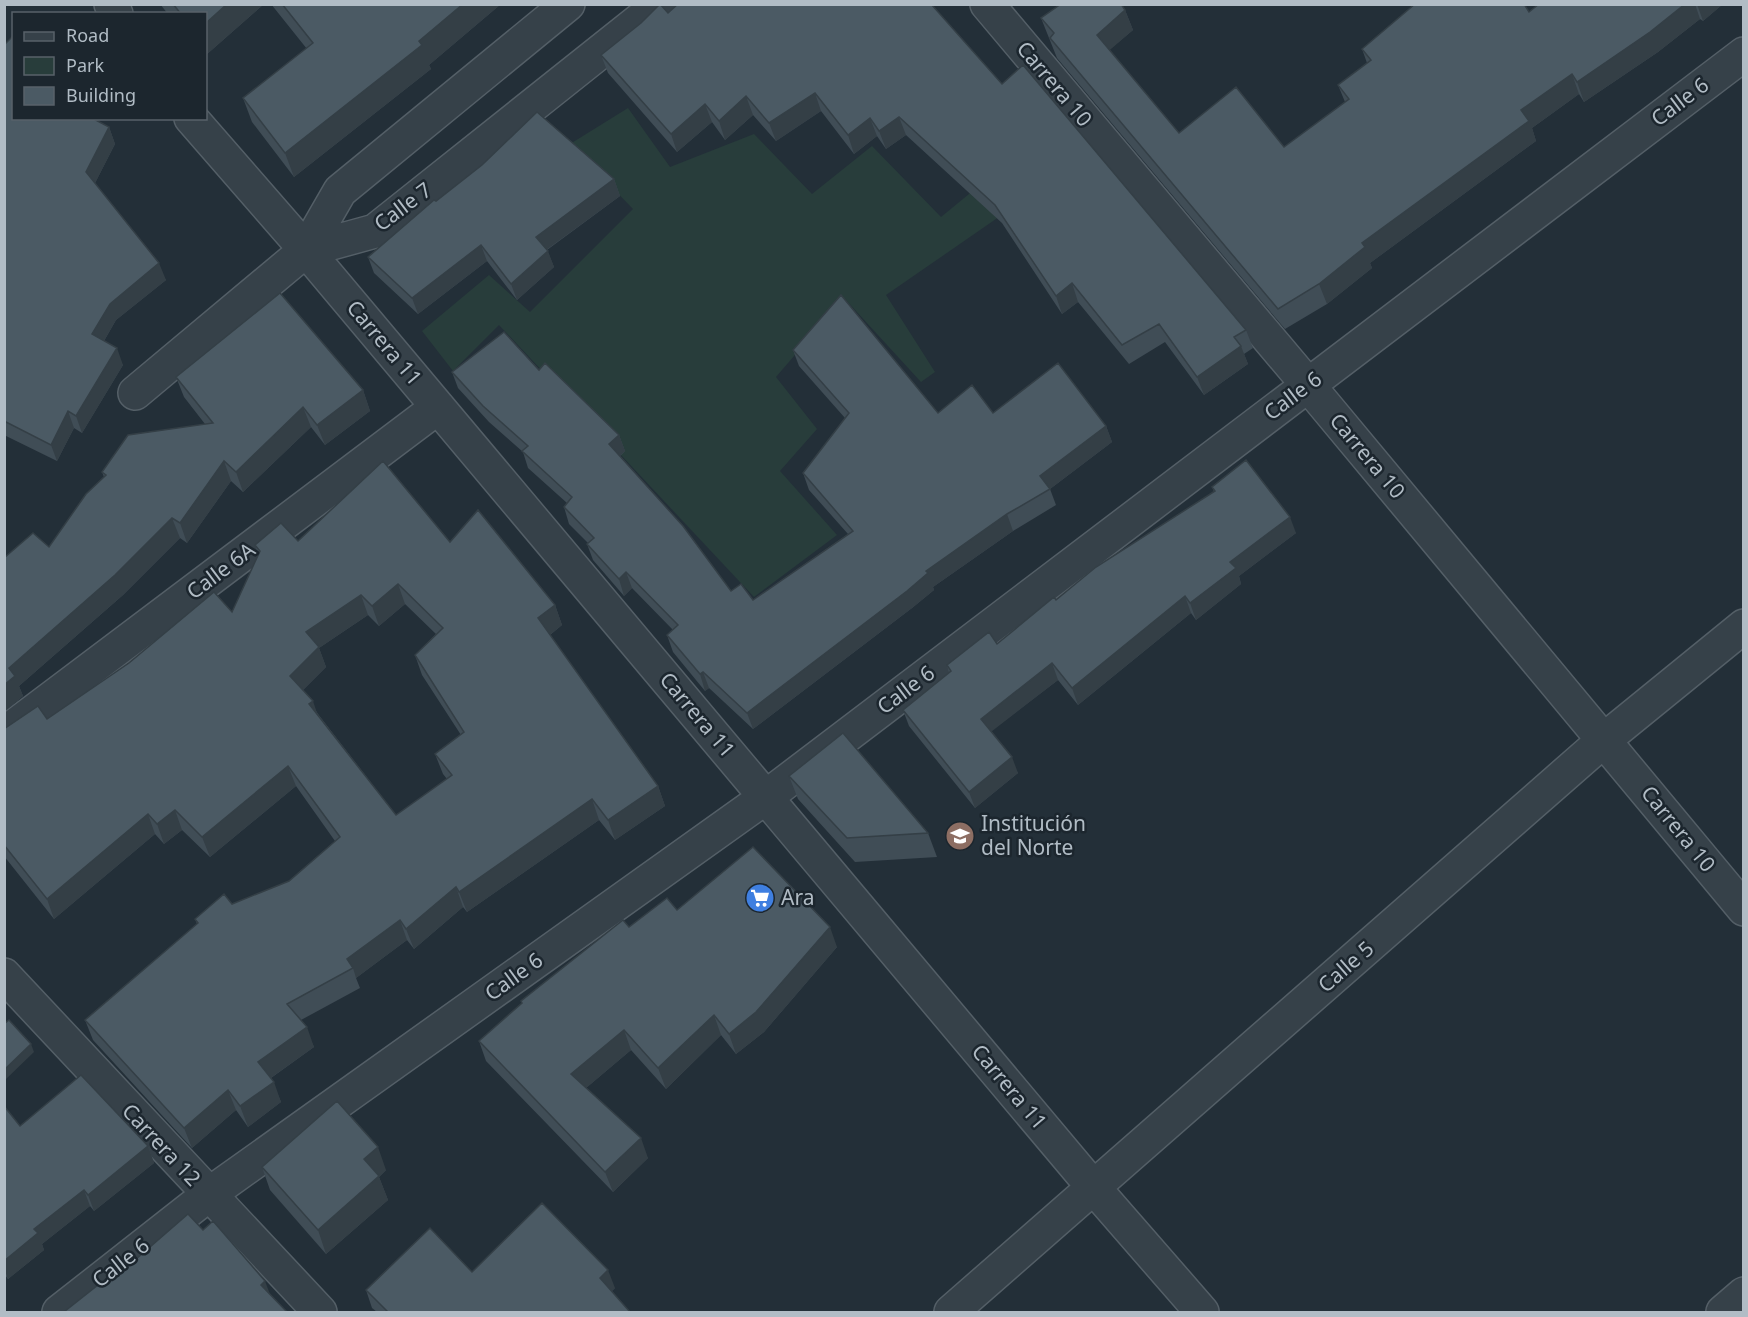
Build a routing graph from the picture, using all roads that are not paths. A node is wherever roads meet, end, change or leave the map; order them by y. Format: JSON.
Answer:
{"nodes":[{"id":1,"x":568,"y":4,"type":"edge"},
{"id":2,"x":660,"y":4,"type":"edge"},
{"id":3,"x":987,"y":4,"type":"edge"},
{"id":4,"x":1743,"y":54,"type":"edge"},
{"id":5,"x":193,"y":120,"type":"edge"},
{"id":6,"x":306,"y":250,"type":"junction"},
{"id":7,"x":1308,"y":385,"type":"junction"},
{"id":8,"x":135,"y":393,"type":"dead end"},
{"id":9,"x":438,"y":407,"type":"junction"},
{"id":10,"x":1743,"y":626,"type":"edge"},
{"id":11,"x":4,"y":734,"type":"edge"},
{"id":12,"x":1604,"y":740,"type":"junction"},
{"id":13,"x":766,"y":797,"type":"junction"},
{"id":14,"x":1743,"y":909,"type":"edge"},
{"id":15,"x":4,"y":975,"type":"edge"},
{"id":16,"x":1094,"y":1188,"type":"junction"},
{"id":17,"x":208,"y":1195,"type":"junction"},
{"id":18,"x":1743,"y":1294,"type":"edge"},
{"id":19,"x":59,"y":1312,"type":"edge"},
{"id":20,"x":320,"y":1312,"type":"edge"},
{"id":21,"x":951,"y":1312,"type":"edge"},
{"id":22,"x":1202,"y":1312,"type":"edge"},
{"id":23,"x":1723,"y":1312,"type":"edge"}],
"edges":[{"from":1,"to":6,"type":"street"},
{"from":2,"to":6,"type":"street","name":"Calle 7"},
{"from":3,"to":7,"type":"street","name":"Carrera 10"},
{"from":4,"to":7,"type":"street","name":"Calle 6"},
{"from":5,"to":6,"type":"street","name":"Carrera 11"},
{"from":6,"to":8,"type":"street"},
{"from":6,"to":9,"type":"street","name":"Carrera 11"},
{"from":7,"to":12,"type":"street","name":"Carrera 10"},
{"from":7,"to":13,"type":"street","name":"Calle 6"},
{"from":9,"to":11,"type":"street","name":"Calle 6A"},
{"from":9,"to":13,"type":"street","name":"Carrera 11"},
{"from":10,"to":12,"type":"street","name":"Calle 5"},
{"from":12,"to":14,"type":"street","name":"Carrera 10"},
{"from":12,"to":16,"type":"street","name":"Calle 5"},
{"from":13,"to":16,"type":"street","name":"Carrera 11"},
{"from":13,"to":17,"type":"street","name":"Calle 6"},
{"from":15,"to":17,"type":"street","name":"Carrera 12"},
{"from":16,"to":21,"type":"street","name":"Calle 5"},
{"from":16,"to":22,"type":"street","name":"Carrera 11"},
{"from":17,"to":19,"type":"street","name":"Calle 6"},
{"from":17,"to":20,"type":"street","name":"Carrera 12"},
{"from":18,"to":23,"type":"street"}]}
